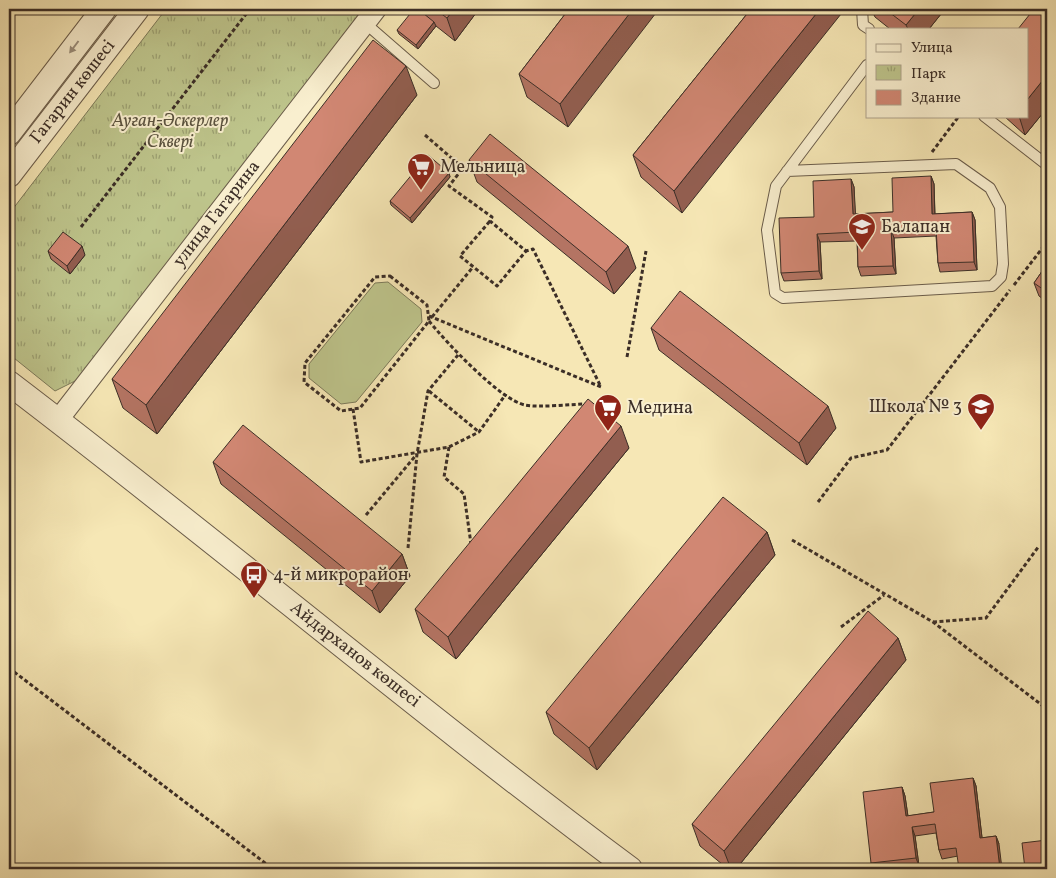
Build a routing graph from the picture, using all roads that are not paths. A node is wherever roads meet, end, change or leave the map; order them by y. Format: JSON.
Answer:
{"nodes":[{"id":1,"x":104,"y":9,"type":"edge"},
{"id":2,"x":137,"y":9,"type":"edge"},
{"id":3,"x":862,"y":9,"type":"edge"},
{"id":4,"x":370,"y":16,"type":"edge"},
{"id":5,"x":867,"y":28,"type":"edge"},
{"id":6,"x":866,"y":66,"type":"edge"},
{"id":7,"x":434,"y":83,"type":"dead end"},
{"id":8,"x":987,"y":118,"type":"edge"},
{"id":9,"x":9,"y":133,"type":"edge"},
{"id":10,"x":1047,"y":165,"type":"edge"},
{"id":11,"x":787,"y":171,"type":"junction"},
{"id":12,"x":9,"y":175,"type":"edge"},
{"id":13,"x":9,"y":383,"type":"edge"},
{"id":14,"x":58,"y":420,"type":"junction"},
{"id":15,"x":630,"y":869,"type":"edge"}],
"edges":[{"from":1,"to":9,"type":"street","name":"Гагарин көшесі","one_way":true},
{"from":2,"to":12,"type":"street","name":"Гагарин көшесі"},
{"from":3,"to":5,"type":"lane"},
{"from":4,"to":7,"type":"lane"},
{"from":4,"to":14,"type":"street","name":"улица Гагарина"},
{"from":6,"to":11,"type":"lane"},
{"from":8,"to":10,"type":"lane"},
{"from":11,"to":11,"type":"lane"},
{"from":13,"to":14,"type":"street","name":"Айдарханов көшесі"},
{"from":14,"to":15,"type":"street","name":"Айдарханов көшесі"}]}
